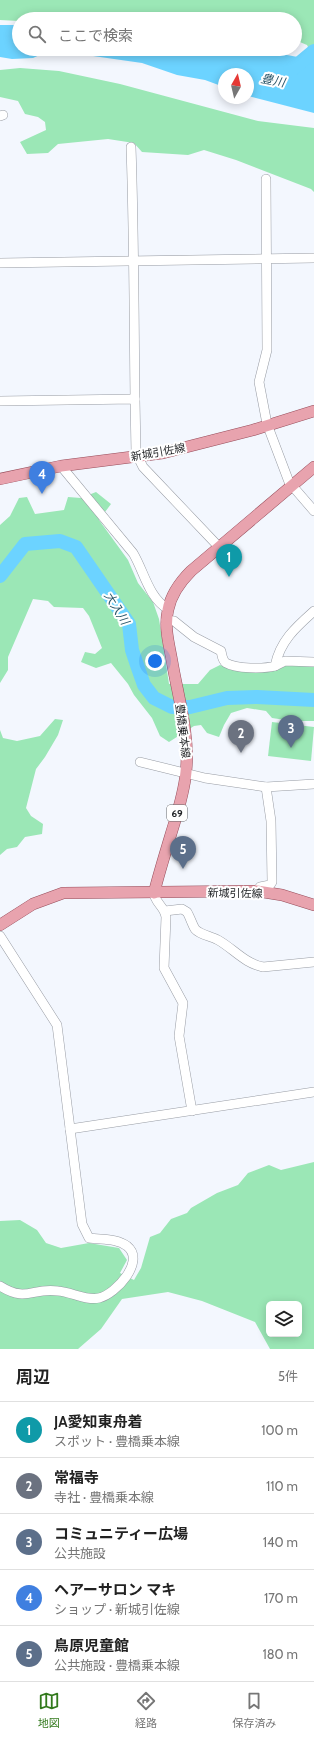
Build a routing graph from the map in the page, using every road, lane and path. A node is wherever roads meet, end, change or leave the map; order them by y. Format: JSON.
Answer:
{"nodes":[{"id":1,"x":131,"y":147,"type":"dead end"},
{"id":2,"x":266,"y":179,"type":"dead end"},
{"id":3,"x":314,"y":258,"type":"edge"},
{"id":4,"x":266,"y":259,"type":"junction"},
{"id":5,"x":133,"y":261,"type":"junction"},
{"id":6,"x":0,"y":263,"type":"edge"},
{"id":7,"x":135,"y":398,"type":"junction"},
{"id":8,"x":0,"y":401,"type":"edge"},
{"id":9,"x":314,"y":411,"type":"edge"},
{"id":10,"x":268,"y":425,"type":"junction"},
{"id":11,"x":137,"y":456,"type":"junction"},
{"id":12,"x":61,"y":466,"type":"junction"},
{"id":13,"x":314,"y":467,"type":"edge"},
{"id":14,"x":0,"y":479,"type":"edge"},
{"id":15,"x":291,"y":486,"type":"junction"},
{"id":16,"x":314,"y":511,"type":"edge"},
{"id":17,"x":219,"y":547,"type":"junction"},
{"id":18,"x":314,"y":610,"type":"edge"},
{"id":19,"x":167,"y":614,"type":"junction"},
{"id":20,"x":314,"y":662,"type":"edge"},
{"id":21,"x":275,"y":666,"type":"junction"},
{"id":22,"x":140,"y":762,"type":"dead end"},
{"id":23,"x":186,"y":772,"type":"junction"},
{"id":24,"x":314,"y":784,"type":"edge"},
{"id":25,"x":266,"y":787,"type":"junction"},
{"id":26,"x":257,"y":891,"type":"junction"},
{"id":27,"x":154,"y":893,"type":"junction"},
{"id":28,"x":314,"y":905,"type":"edge"},
{"id":29,"x":165,"y":911,"type":"junction"},
{"id":30,"x":0,"y":925,"type":"edge"},
{"id":31,"x":0,"y":936,"type":"edge"},
{"id":32,"x":314,"y":962,"type":"edge"},
{"id":33,"x":314,"y":1092,"type":"edge"},
{"id":34,"x":192,"y":1111,"type":"junction"},
{"id":35,"x":70,"y":1129,"type":"junction"},
{"id":36,"x":0,"y":1286,"type":"edge"}],
"edges":[{"from":1,"to":5,"type":"street"},
{"from":2,"to":4,"type":"street"},
{"from":3,"to":4,"type":"street"},
{"from":4,"to":5,"type":"street"},
{"from":4,"to":10,"type":"street"},
{"from":5,"to":6,"type":"street"},
{"from":5,"to":7,"type":"street"},
{"from":7,"to":8,"type":"street"},
{"from":7,"to":11,"type":"street"},
{"from":9,"to":10,"type":"main road","name":"新城引佐線"},
{"from":10,"to":11,"type":"main road","name":"新城引佐線"},
{"from":10,"to":15,"type":"street"},
{"from":11,"to":12,"type":"main road","name":"新城引佐線"},
{"from":11,"to":17,"type":"street"},
{"from":12,"to":14,"type":"main road","name":"新城引佐線"},
{"from":12,"to":19,"type":"street"},
{"from":13,"to":15,"type":"main road","name":"豊橋乗本線","number":"69"},
{"from":15,"to":16,"type":"street"},
{"from":15,"to":17,"type":"main road","name":"豊橋乗本線","number":"69"},
{"from":17,"to":19,"type":"main road","name":"豊橋乗本線","number":"69"},
{"from":18,"to":21,"type":"street"},
{"from":19,"to":21,"type":"street"},
{"from":19,"to":23,"type":"main road","name":"豊橋乗本線","number":"69"},
{"from":20,"to":21,"type":"street"},
{"from":22,"to":23,"type":"street"},
{"from":23,"to":25,"type":"street"},
{"from":23,"to":27,"type":"main road","name":"豊橋乗本線","number":"69"},
{"from":24,"to":25,"type":"street"},
{"from":25,"to":26,"type":"street"},
{"from":26,"to":27,"type":"main road","name":"新城引佐線"},
{"from":26,"to":28,"type":"main road","name":"新城引佐線"},
{"from":27,"to":29,"type":"street"},
{"from":27,"to":30,"type":"main road"},
{"from":29,"to":32,"type":"street"},
{"from":29,"to":34,"type":"street"},
{"from":31,"to":35,"type":"street"},
{"from":33,"to":34,"type":"street"},
{"from":34,"to":35,"type":"street"},
{"from":35,"to":36,"type":"street"}]}
